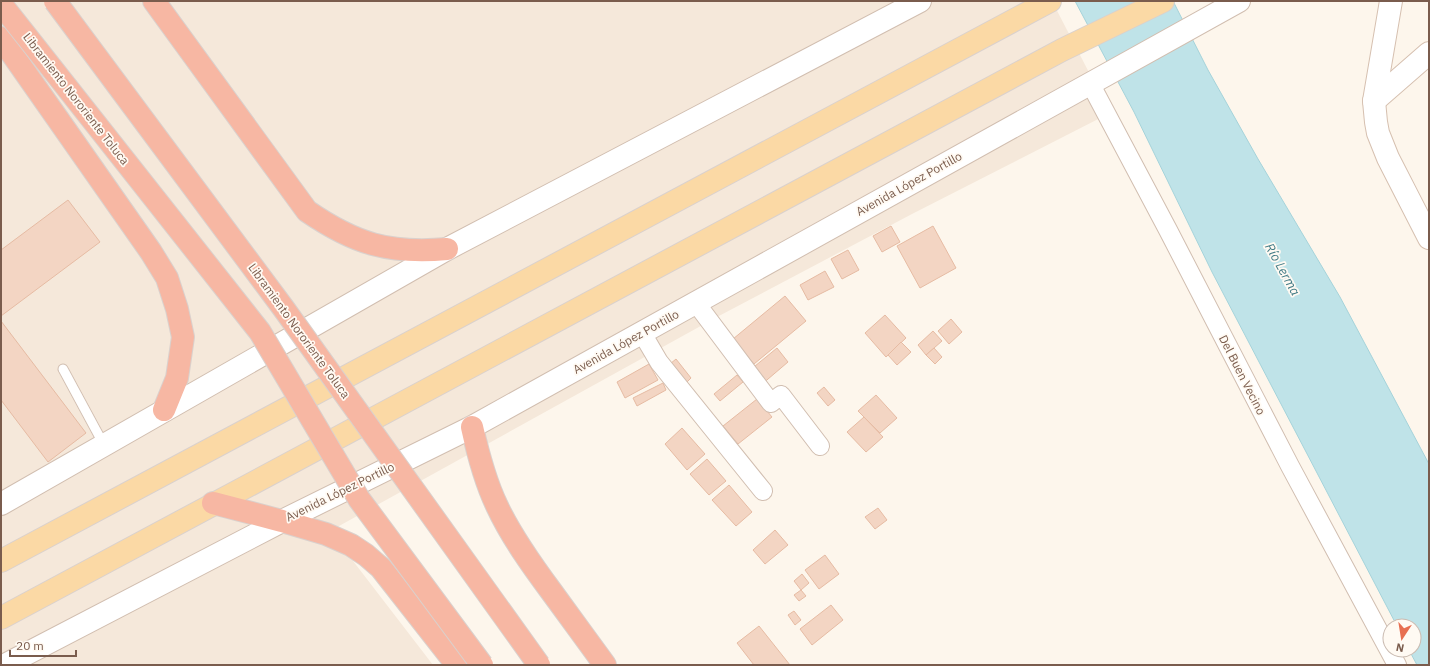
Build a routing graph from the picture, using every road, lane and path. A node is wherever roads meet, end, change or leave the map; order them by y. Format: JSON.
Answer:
{"nodes":[{"id":1,"x":55,"y":1,"type":"edge"},
{"id":2,"x":154,"y":1,"type":"edge"},
{"id":3,"x":920,"y":1,"type":"edge"},
{"id":4,"x":1163,"y":1,"type":"edge"},
{"id":5,"x":1239,"y":1,"type":"edge"},
{"id":6,"x":1391,"y":1,"type":"edge"},
{"id":7,"x":1,"y":4,"type":"edge"},
{"id":8,"x":1045,"y":4,"type":"edge"},
{"id":9,"x":1,"y":38,"type":"edge"},
{"id":10,"x":1429,"y":53,"type":"edge"},
{"id":11,"x":1090,"y":83,"type":"junction"},
{"id":12,"x":1374,"y":101,"type":"junction"},
{"id":13,"x":1429,"y":238,"type":"edge"},
{"id":14,"x":447,"y":249,"type":"junction"},
{"id":15,"x":696,"y":303,"type":"junction"},
{"id":16,"x":642,"y":333,"type":"junction"},
{"id":17,"x":62,"y":369,"type":"dead end"},
{"id":18,"x":164,"y":410,"type":"junction"},
{"id":19,"x":472,"y":427,"type":"junction"},
{"id":20,"x":104,"y":445,"type":"junction"},
{"id":21,"x":820,"y":446,"type":"dead end"},
{"id":22,"x":763,"y":491,"type":"dead end"},
{"id":23,"x":213,"y":503,"type":"junction"},
{"id":24,"x":1,"y":504,"type":"edge"},
{"id":25,"x":282,"y":521,"type":"junction"},
{"id":26,"x":1,"y":561,"type":"edge"},
{"id":27,"x":1,"y":618,"type":"edge"},
{"id":28,"x":5,"y":665,"type":"edge"},
{"id":29,"x":457,"y":665,"type":"edge"},
{"id":30,"x":482,"y":665,"type":"edge"},
{"id":31,"x":539,"y":665,"type":"edge"},
{"id":32,"x":605,"y":665,"type":"edge"},
{"id":33,"x":1397,"y":665,"type":"edge"}],
"edges":[{"from":1,"to":31,"type":"highway","name":"Libramiento Nororiente Toluca","bridge":true},
{"from":2,"to":14,"type":"highway"},
{"from":3,"to":14,"type":"street"},
{"from":4,"to":23,"type":"main road"},
{"from":5,"to":11,"type":"street","name":"Avenida López Portillo"},
{"from":6,"to":12,"type":"street"},
{"from":7,"to":30,"type":"highway","name":"Libramiento Nororiente Toluca","bridge":true},
{"from":8,"to":26,"type":"main road"},
{"from":9,"to":18,"type":"highway"},
{"from":10,"to":12,"type":"street"},
{"from":11,"to":15,"type":"street","name":"Avenida López Portillo"},
{"from":11,"to":33,"type":"street","name":"Del Buen Vecino"},
{"from":12,"to":13,"type":"street"},
{"from":14,"to":18,"type":"street"},
{"from":15,"to":16,"type":"street","name":"Avenida López Portillo"},
{"from":15,"to":21,"type":"street"},
{"from":16,"to":19,"type":"street","name":"Avenida López Portillo"},
{"from":16,"to":22,"type":"street"},
{"from":17,"to":20,"type":"lane"},
{"from":18,"to":20,"type":"street"},
{"from":19,"to":25,"type":"street","name":"Avenida López Portillo"},
{"from":19,"to":32,"type":"highway"},
{"from":20,"to":24,"type":"street"},
{"from":23,"to":25,"type":"highway"},
{"from":23,"to":27,"type":"main road"},
{"from":25,"to":28,"type":"street","name":"Avenida López Portillo"},
{"from":25,"to":29,"type":"highway"}]}
